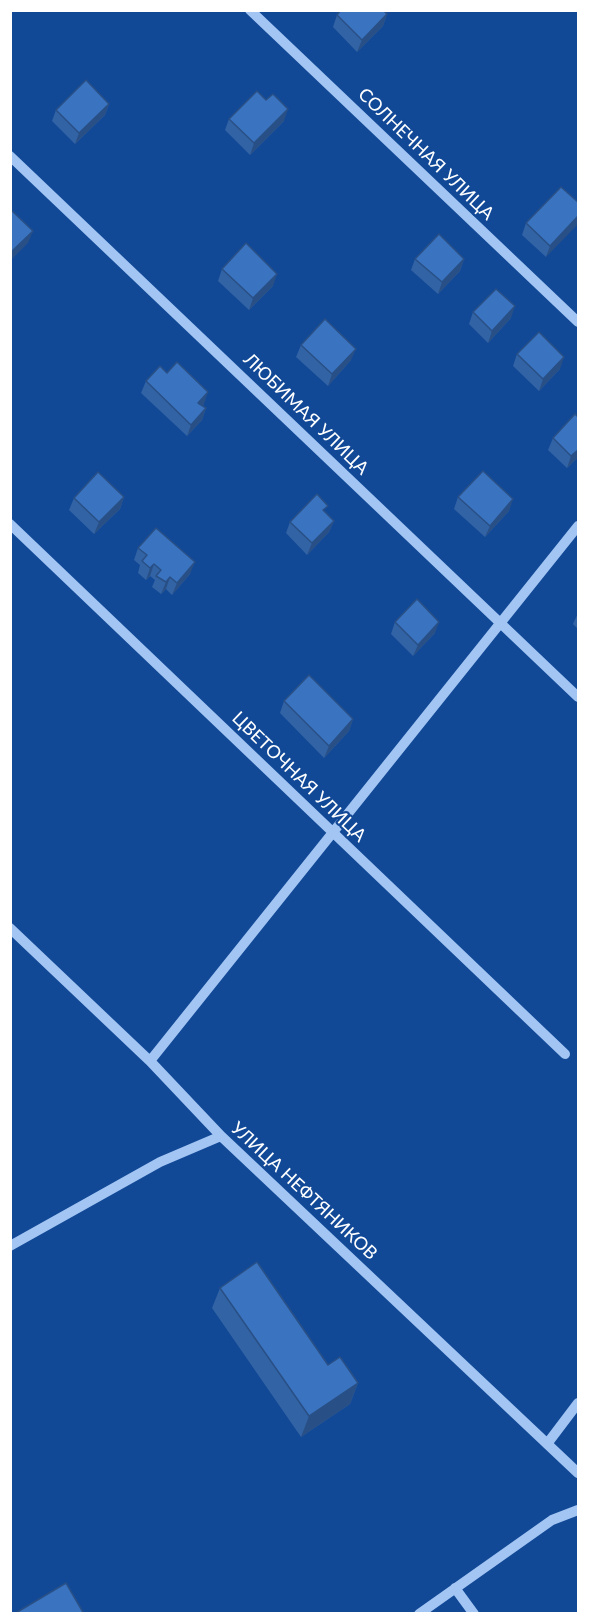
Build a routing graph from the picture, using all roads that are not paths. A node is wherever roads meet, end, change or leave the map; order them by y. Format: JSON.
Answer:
{"nodes":[{"id":1,"x":250,"y":10,"type":"edge"},
{"id":2,"x":10,"y":156,"type":"edge"},
{"id":3,"x":579,"y":322,"type":"edge"},
{"id":4,"x":10,"y":524,"type":"edge"},
{"id":5,"x":579,"y":526,"type":"edge"},
{"id":6,"x":500,"y":622,"type":"junction"},
{"id":7,"x":579,"y":698,"type":"edge"},
{"id":8,"x":332,"y":832,"type":"junction"},
{"id":9,"x":10,"y":928,"type":"edge"},
{"id":10,"x":565,"y":1054,"type":"dead end"},
{"id":11,"x":150,"y":1061,"type":"junction"},
{"id":12,"x":221,"y":1136,"type":"junction"},
{"id":13,"x":10,"y":1246,"type":"edge"},
{"id":14,"x":579,"y":1403,"type":"edge"},
{"id":15,"x":547,"y":1444,"type":"junction"},
{"id":16,"x":579,"y":1473,"type":"edge"},
{"id":17,"x":579,"y":1510,"type":"edge"},
{"id":18,"x":455,"y":1588,"type":"junction"},
{"id":19,"x":420,"y":1614,"type":"edge"},
{"id":20,"x":474,"y":1614,"type":"edge"}],
"edges":[{"from":1,"to":3,"type":"street","name":"СОЛНЕЧНАЯ УЛИЦА"},
{"from":2,"to":6,"type":"street","name":"ЛЮБИМАЯ УЛИЦА"},
{"from":4,"to":8,"type":"street","name":"ЦВЕТОЧНАЯ УЛИЦА"},
{"from":5,"to":6,"type":"street"},
{"from":6,"to":7,"type":"street","name":"ЛЮБИМАЯ УЛИЦА"},
{"from":6,"to":8,"type":"street"},
{"from":8,"to":10,"type":"street","name":"ЦВЕТОЧНАЯ УЛИЦА"},
{"from":8,"to":11,"type":"street"},
{"from":9,"to":11,"type":"street","name":"УЛИЦА НЕФТЯНИКОВ"},
{"from":11,"to":12,"type":"street","name":"УЛИЦА НЕФТЯНИКОВ"},
{"from":12,"to":13,"type":"street"},
{"from":12,"to":15,"type":"street","name":"УЛИЦА НЕФТЯНИКОВ"},
{"from":14,"to":15,"type":"street"},
{"from":15,"to":16,"type":"street","name":"УЛИЦА НЕФТЯНИКОВ"},
{"from":17,"to":18,"type":"street"},
{"from":18,"to":19,"type":"street"},
{"from":18,"to":20,"type":"street"}]}
